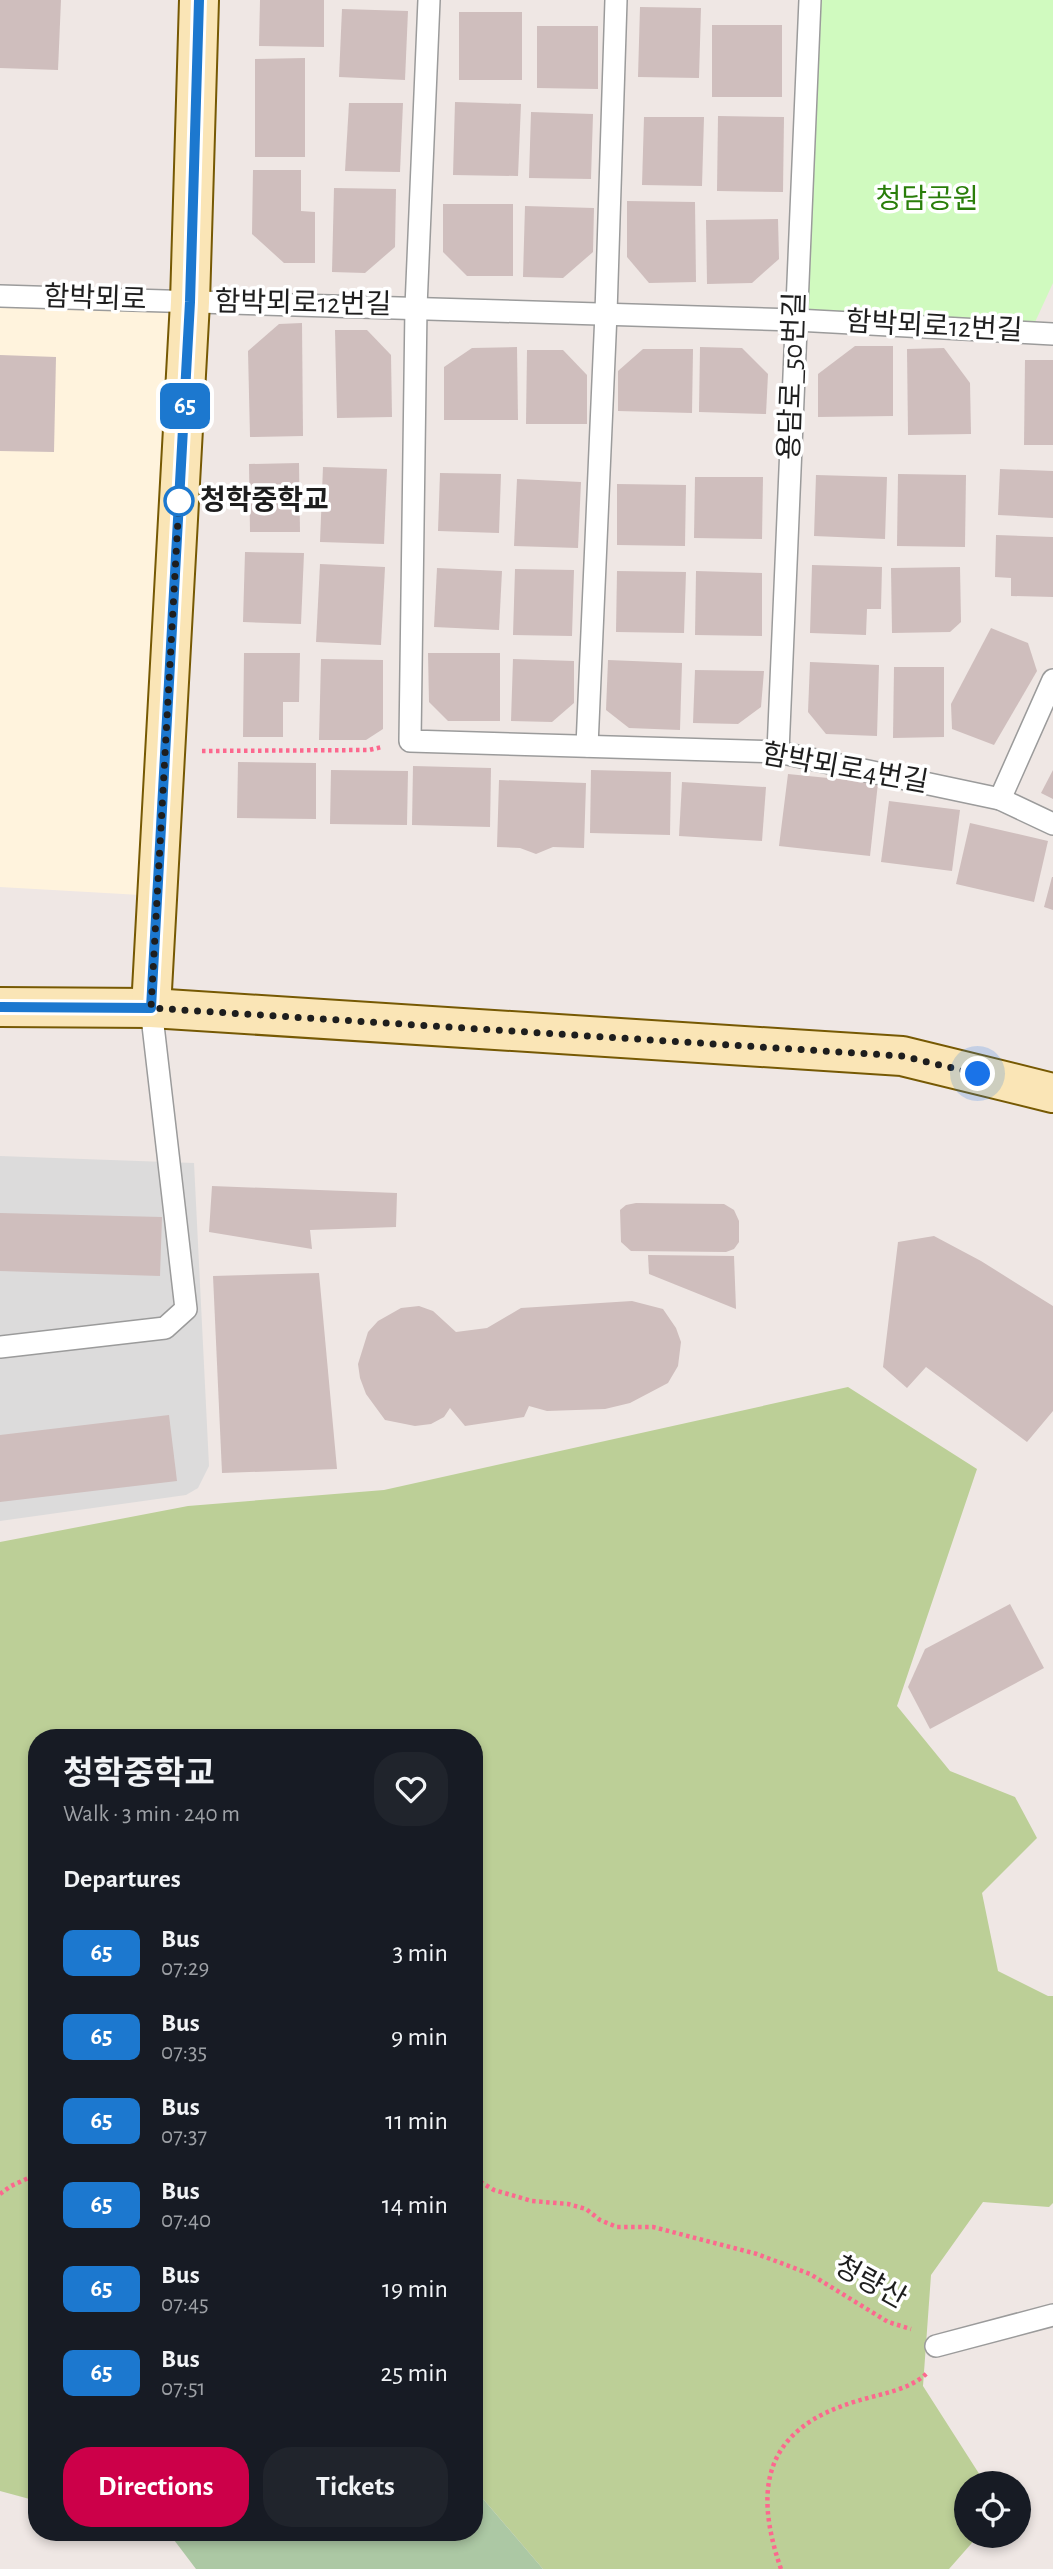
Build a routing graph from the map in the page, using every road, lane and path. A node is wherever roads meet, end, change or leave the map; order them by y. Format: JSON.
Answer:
{"nodes":[{"id":1,"x":199,"y":0,"type":"edge"},
{"id":2,"x":429,"y":0,"type":"edge"},
{"id":3,"x":616,"y":0,"type":"edge"},
{"id":4,"x":810,"y":0,"type":"edge"},
{"id":5,"x":0,"y":296,"type":"edge"},
{"id":6,"x":190,"y":302,"type":"junction"},
{"id":7,"x":416,"y":307,"type":"junction"},
{"id":8,"x":606,"y":313,"type":"junction"},
{"id":9,"x":796,"y":320,"type":"junction"},
{"id":10,"x":1053,"y":334,"type":"edge"},
{"id":11,"x":1053,"y":680,"type":"edge"},
{"id":12,"x":410,"y":741,"type":"junction"},
{"id":13,"x":587,"y":746,"type":"junction"},
{"id":14,"x":166,"y":751,"type":"junction"},
{"id":15,"x":778,"y":752,"type":"junction"},
{"id":16,"x":1000,"y":799,"type":"junction"},
{"id":17,"x":1053,"y":824,"type":"edge"},
{"id":18,"x":0,"y":1006,"type":"edge"},
{"id":19,"x":151,"y":1008,"type":"junction"},
{"id":20,"x":1053,"y":1093,"type":"edge"},
{"id":21,"x":0,"y":1347,"type":"edge"},
{"id":22,"x":28,"y":2178,"type":"edge"},
{"id":23,"x":483,"y":2183,"type":"edge"},
{"id":24,"x":0,"y":2194,"type":"edge"},
{"id":25,"x":1053,"y":2315,"type":"edge"},
{"id":26,"x":936,"y":2346,"type":"junction"},
{"id":27,"x":781,"y":2569,"type":"edge"}],
"edges":[{"from":1,"to":6,"type":"main road"},
{"from":2,"to":7,"type":"lane","name":"함박뫼로12번길"},
{"from":3,"to":8,"type":"lane"},
{"from":4,"to":9,"type":"lane","name":"용담로_50번길"},
{"from":5,"to":6,"type":"lane","name":"함박뫼로"},
{"from":6,"to":7,"type":"lane","name":"함박뫼로12번길"},
{"from":6,"to":14,"type":"main road"},
{"from":7,"to":8,"type":"lane","name":"함박뫼로12번길"},
{"from":7,"to":12,"type":"lane"},
{"from":8,"to":9,"type":"lane","name":"함박뫼로12번길"},
{"from":8,"to":13,"type":"lane"},
{"from":9,"to":10,"type":"lane","name":"함박뫼로12번길"},
{"from":9,"to":15,"type":"lane","name":"용담로_50번길"},
{"from":11,"to":16,"type":"lane"},
{"from":12,"to":13,"type":"lane","name":"함박뫼로4번길"},
{"from":12,"to":14,"type":"path"},
{"from":13,"to":15,"type":"lane","name":"함박뫼로4번길"},
{"from":14,"to":19,"type":"main road"},
{"from":15,"to":16,"type":"lane","name":"함박뫼로4번길"},
{"from":16,"to":17,"type":"lane","name":"함박뫼로4번길"},
{"from":18,"to":19,"type":"main road"},
{"from":19,"to":20,"type":"main road"},
{"from":19,"to":21,"type":"lane"},
{"from":22,"to":24,"type":"path"},
{"from":23,"to":26,"type":"path","name":"청량산"},
{"from":25,"to":26,"type":"lane"},
{"from":26,"to":27,"type":"path"}]}
